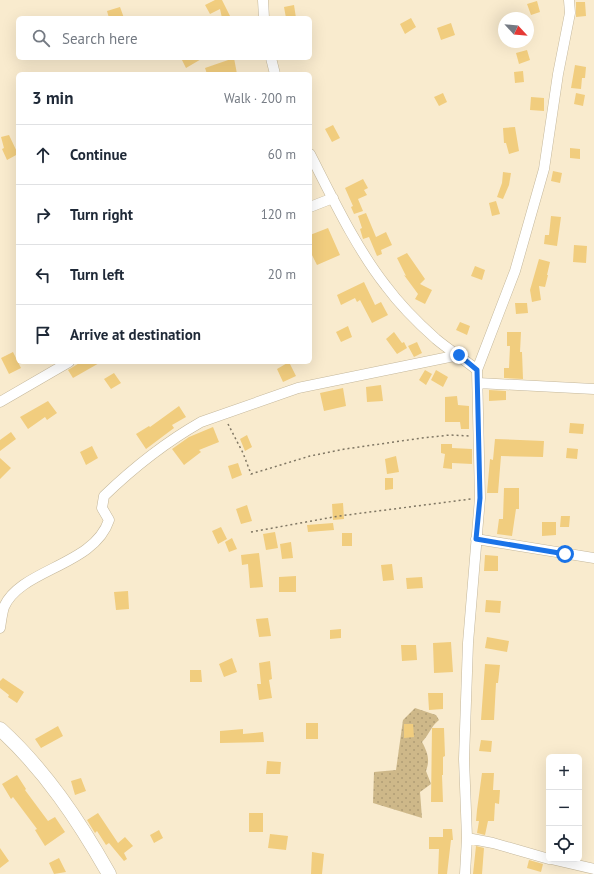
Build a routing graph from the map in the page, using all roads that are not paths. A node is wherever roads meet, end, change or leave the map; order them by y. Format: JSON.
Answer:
{"nodes":[{"id":1,"x":263,"y":0,"type":"edge"},
{"id":2,"x":569,"y":0,"type":"edge"},
{"id":3,"x":264,"y":16,"type":"edge"},
{"id":4,"x":272,"y":60,"type":"edge"},
{"id":5,"x":274,"y":72,"type":"edge"},
{"id":6,"x":312,"y":158,"type":"edge"},
{"id":7,"x":333,"y":198,"type":"junction"},
{"id":8,"x":312,"y":207,"type":"edge"},
{"id":9,"x":459,"y":355,"type":"junction"},
{"id":10,"x":66,"y":364,"type":"edge"},
{"id":11,"x":477,"y":370,"type":"junction"},
{"id":12,"x":478,"y":384,"type":"junction"},
{"id":13,"x":594,"y":389,"type":"edge"},
{"id":14,"x":0,"y":402,"type":"edge"},
{"id":15,"x":476,"y":539,"type":"junction"},
{"id":16,"x":594,"y":558,"type":"edge"},
{"id":17,"x":0,"y":628,"type":"edge"},
{"id":18,"x":0,"y":729,"type":"edge"},
{"id":19,"x":467,"y":838,"type":"junction"},
{"id":20,"x":546,"y":858,"type":"edge"},
{"id":21,"x":563,"y":862,"type":"edge"},
{"id":22,"x":594,"y":869,"type":"edge"},
{"id":23,"x":109,"y":874,"type":"edge"},
{"id":24,"x":465,"y":874,"type":"edge"}],
"edges":[{"from":1,"to":3,"type":"street"},
{"from":2,"to":11,"type":"street"},
{"from":4,"to":5,"type":"street"},
{"from":6,"to":7,"type":"street"},
{"from":7,"to":8,"type":"street"},
{"from":7,"to":9,"type":"street"},
{"from":9,"to":11,"type":"street"},
{"from":9,"to":17,"type":"street"},
{"from":10,"to":14,"type":"street"},
{"from":11,"to":12,"type":"street"},
{"from":12,"to":13,"type":"street"},
{"from":12,"to":15,"type":"street"},
{"from":15,"to":16,"type":"street"},
{"from":15,"to":19,"type":"street"},
{"from":18,"to":23,"type":"street"},
{"from":19,"to":20,"type":"street"},
{"from":19,"to":24,"type":"street"},
{"from":21,"to":22,"type":"street"}]}
